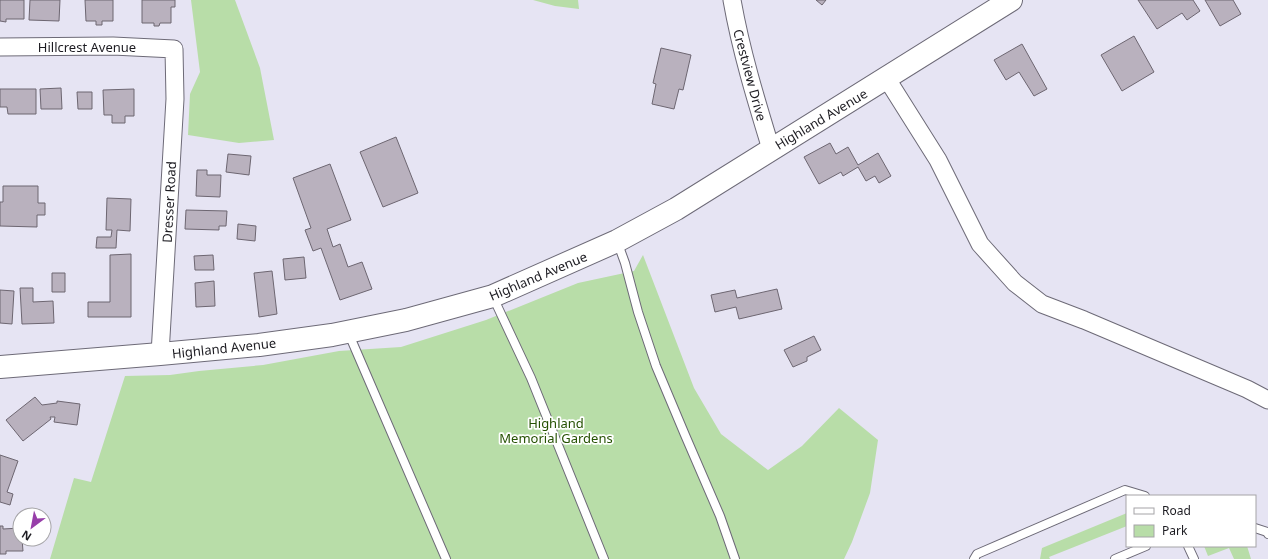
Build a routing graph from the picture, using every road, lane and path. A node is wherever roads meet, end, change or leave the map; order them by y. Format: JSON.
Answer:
{"nodes":[{"id":1,"x":732,"y":0,"type":"edge"},
{"id":2,"x":1011,"y":0,"type":"edge"},
{"id":3,"x":0,"y":47,"type":"edge"},
{"id":4,"x":174,"y":49,"type":"joint"},
{"id":5,"x":887,"y":79,"type":"junction"},
{"id":6,"x":771,"y":149,"type":"junction"},
{"id":7,"x":617,"y":241,"type":"junction"},
{"id":8,"x":493,"y":296,"type":"junction"},
{"id":9,"x":348,"y":332,"type":"junction"},
{"id":10,"x":160,"y":354,"type":"junction"},
{"id":11,"x":0,"y":367,"type":"edge"},
{"id":12,"x":1268,"y":400,"type":"edge"},
{"id":13,"x":1142,"y":495,"type":"edge"},
{"id":14,"x":1256,"y":528,"type":"edge"},
{"id":15,"x":1268,"y":534,"type":"edge"},
{"id":16,"x":1144,"y":547,"type":"edge"},
{"id":17,"x":1188,"y":547,"type":"edge"},
{"id":18,"x":446,"y":559,"type":"edge"},
{"id":19,"x":604,"y":559,"type":"edge"},
{"id":20,"x":735,"y":559,"type":"edge"},
{"id":21,"x":974,"y":559,"type":"edge"},
{"id":22,"x":1115,"y":559,"type":"edge"},
{"id":23,"x":1194,"y":559,"type":"edge"}],
"edges":[{"from":1,"to":6,"type":"street","name":"Crestview Drive"},
{"from":2,"to":5,"type":"street","name":"Highland Avenue"},
{"from":3,"to":4,"type":"street","name":"Hillcrest Avenue"},
{"from":4,"to":10,"type":"street","name":"Dresser Road"},
{"from":5,"to":6,"type":"street","name":"Highland Avenue"},
{"from":5,"to":12,"type":"street"},
{"from":6,"to":7,"type":"street","name":"Highland Avenue"},
{"from":7,"to":8,"type":"street","name":"Highland Avenue"},
{"from":7,"to":20,"type":"lane"},
{"from":8,"to":9,"type":"street","name":"Highland Avenue"},
{"from":8,"to":19,"type":"lane"},
{"from":9,"to":10,"type":"street","name":"Highland Avenue"},
{"from":9,"to":18,"type":"lane"},
{"from":10,"to":11,"type":"street","name":"Highland Avenue"},
{"from":13,"to":21,"type":"lane"},
{"from":14,"to":15,"type":"lane"},
{"from":16,"to":22,"type":"lane"},
{"from":17,"to":23,"type":"lane"}]}
